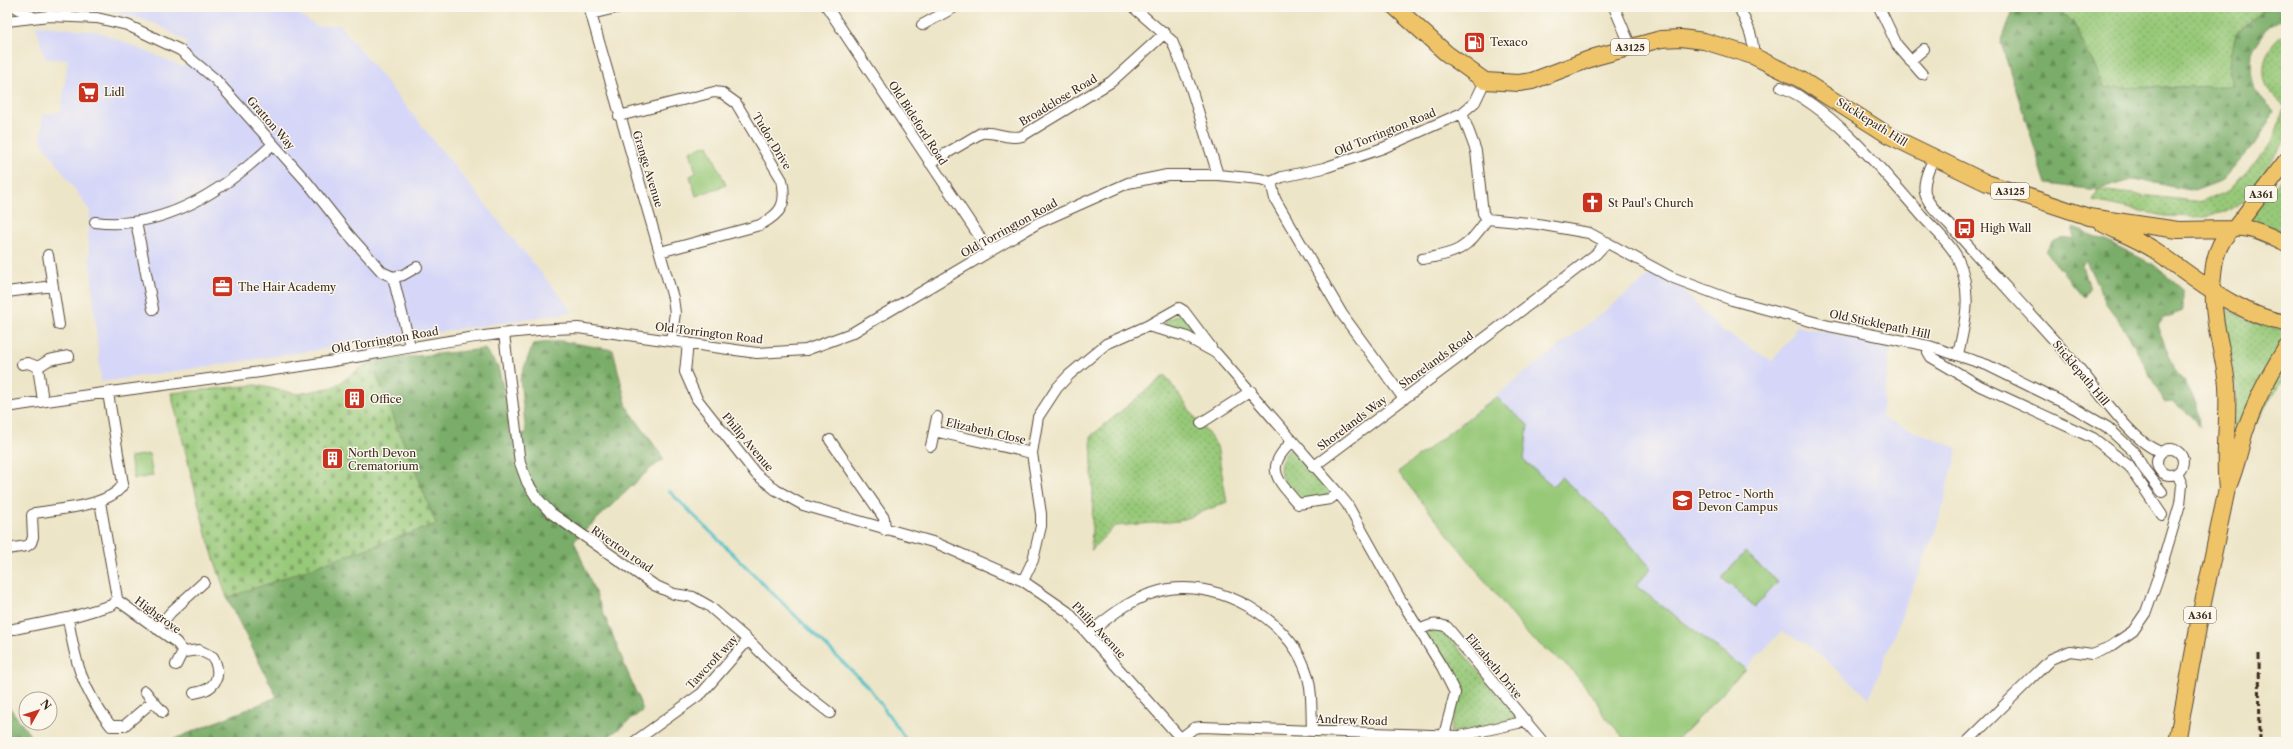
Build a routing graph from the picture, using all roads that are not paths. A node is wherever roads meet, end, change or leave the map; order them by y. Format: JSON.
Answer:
{"nodes":[{"id":1,"x":15,"y":7,"type":"edge"},
{"id":2,"x":620,"y":7,"type":"edge"},
{"id":3,"x":827,"y":7,"type":"edge"},
{"id":4,"x":955,"y":7,"type":"edge"},
{"id":5,"x":1133,"y":7,"type":"edge"},
{"id":6,"x":1395,"y":7,"type":"edge"},
{"id":7,"x":1614,"y":7,"type":"edge"},
{"id":8,"x":1739,"y":7,"type":"edge"},
{"id":9,"x":1878,"y":7,"type":"edge"},
{"id":10,"x":590,"y":10,"type":"edge"},
{"id":11,"x":33,"y":17,"type":"junction"},
{"id":12,"x":7,"y":20,"type":"edge"},
{"id":13,"x":922,"y":25,"type":"dead end"},
{"id":14,"x":1165,"y":33,"type":"junction"},
{"id":15,"x":1631,"y":47,"type":"junction"},
{"id":16,"x":1924,"y":49,"type":"dead end"},
{"id":17,"x":1753,"y":56,"type":"junction"},
{"id":18,"x":1910,"y":60,"type":"junction"},
{"id":19,"x":1922,"y":74,"type":"dead end"},
{"id":20,"x":1485,"y":81,"type":"junction"},
{"id":21,"x":1781,"y":87,"type":"dead end"},
{"id":22,"x":1462,"y":113,"type":"junction"},
{"id":23,"x":619,"y":116,"type":"junction"},
{"id":24,"x":273,"y":144,"type":"junction"},
{"id":25,"x":1934,"y":158,"type":"junction"},
{"id":26,"x":2286,"y":161,"type":"edge"},
{"id":27,"x":930,"y":164,"type":"junction"},
{"id":28,"x":1218,"y":175,"type":"junction"},
{"id":29,"x":1271,"y":182,"type":"junction"},
{"id":30,"x":2089,"y":217,"type":"junction"},
{"id":31,"x":1487,"y":219,"type":"junction"},
{"id":32,"x":95,"y":222,"type":"dead end"},
{"id":33,"x":136,"y":222,"type":"junction"},
{"id":34,"x":2233,"y":228,"type":"junction"},
{"id":35,"x":1607,"y":242,"type":"junction"},
{"id":36,"x":2286,"y":244,"type":"edge"},
{"id":37,"x":989,"y":251,"type":"junction"},
{"id":38,"x":660,"y":252,"type":"junction"},
{"id":39,"x":48,"y":255,"type":"dead end"},
{"id":40,"x":1421,"y":259,"type":"dead end"},
{"id":41,"x":417,"y":267,"type":"dead end"},
{"id":42,"x":393,"y":277,"type":"junction"},
{"id":43,"x":53,"y":286,"type":"junction"},
{"id":44,"x":2213,"y":290,"type":"junction"},
{"id":45,"x":7,"y":292,"type":"edge"},
{"id":46,"x":153,"y":309,"type":"dead end"},
{"id":47,"x":2286,"y":323,"type":"edge"},
{"id":48,"x":59,"y":325,"type":"dead end"},
{"id":49,"x":1147,"y":326,"type":"junction"},
{"id":50,"x":504,"y":334,"type":"junction"},
{"id":51,"x":671,"y":340,"type":"junction"},
{"id":52,"x":688,"y":343,"type":"junction"},
{"id":53,"x":410,"y":346,"type":"junction"},
{"id":54,"x":1929,"y":346,"type":"junction"},
{"id":55,"x":2286,"y":348,"type":"edge"},
{"id":56,"x":1216,"y":353,"type":"junction"},
{"id":57,"x":1958,"y":354,"type":"junction"},
{"id":58,"x":69,"y":356,"type":"dead end"},
{"id":59,"x":22,"y":364,"type":"dead end"},
{"id":60,"x":38,"y":368,"type":"junction"},
{"id":61,"x":108,"y":392,"type":"junction"},
{"id":62,"x":1251,"y":392,"type":"junction"},
{"id":63,"x":1404,"y":399,"type":"junction"},
{"id":64,"x":43,"y":401,"type":"junction"},
{"id":65,"x":7,"y":407,"type":"edge"},
{"id":66,"x":937,"y":417,"type":"dead end"},
{"id":67,"x":1201,"y":423,"type":"dead end"},
{"id":68,"x":934,"y":431,"type":"junction"},
{"id":69,"x":830,"y":440,"type":"dead end"},
{"id":70,"x":1293,"y":441,"type":"junction"},
{"id":71,"x":931,"y":446,"type":"dead end"},
{"id":72,"x":2161,"y":452,"type":"junction"},
{"id":73,"x":2232,"y":452,"type":"junction"},
{"id":74,"x":1032,"y":453,"type":"junction"},
{"id":75,"x":1314,"y":467,"type":"junction"},
{"id":76,"x":2177,"y":473,"type":"junction"},
{"id":77,"x":2162,"y":492,"type":"dead end"},
{"id":78,"x":1338,"y":493,"type":"junction"},
{"id":79,"x":100,"y":502,"type":"junction"},
{"id":80,"x":2162,"y":515,"type":"dead end"},
{"id":81,"x":885,"y":530,"type":"junction"},
{"id":82,"x":7,"y":549,"type":"edge"},
{"id":83,"x":1023,"y":581,"type":"junction"},
{"id":84,"x":204,"y":582,"type":"dead end"},
{"id":85,"x":117,"y":600,"type":"junction"},
{"id":86,"x":68,"y":618,"type":"junction"},
{"id":87,"x":14,"y":629,"type":"dead end"},
{"id":88,"x":157,"y":629,"type":"junction"},
{"id":89,"x":1420,"y":630,"type":"junction"},
{"id":90,"x":1088,"y":634,"type":"junction"},
{"id":91,"x":748,"y":640,"type":"junction"},
{"id":92,"x":183,"y":651,"type":"junction"},
{"id":93,"x":176,"y":665,"type":"dead end"},
{"id":94,"x":145,"y":691,"type":"dead end"},
{"id":95,"x":194,"y":693,"type":"dead end"},
{"id":96,"x":153,"y":701,"type":"junction"},
{"id":97,"x":163,"y":712,"type":"dead end"},
{"id":98,"x":830,"y":713,"type":"dead end"},
{"id":99,"x":1523,"y":720,"type":"junction"},
{"id":100,"x":1312,"y":731,"type":"junction"},
{"id":101,"x":1444,"y":735,"type":"junction"},
{"id":102,"x":1183,"y":740,"type":"edge"},
{"id":103,"x":634,"y":742,"type":"edge"},
{"id":104,"x":1543,"y":742,"type":"edge"},
{"id":105,"x":1967,"y":742,"type":"edge"},
{"id":106,"x":2177,"y":742,"type":"edge"}],
"edges":[{"from":1,"to":11,"type":"street","name":"Gratton Way"},
{"from":2,"to":10,"type":"street"},
{"from":3,"to":27,"type":"street","name":"Old Bideford Road"},
{"from":4,"to":13,"type":"street"},
{"from":5,"to":14,"type":"street"},
{"from":6,"to":20,"type":"main road"},
{"from":7,"to":15,"type":"street"},
{"from":8,"to":17,"type":"street"},
{"from":9,"to":18,"type":"street"},
{"from":10,"to":23,"type":"street","name":"Grange Avenue"},
{"from":11,"to":12,"type":"street","name":"Gratton Way"},
{"from":11,"to":24,"type":"street","name":"Gratton Way"},
{"from":14,"to":27,"type":"street","name":"Broadclose Road"},
{"from":14,"to":28,"type":"street"},
{"from":15,"to":17,"type":"main road","name":"Sticklepath Hill","number":"A3125"},
{"from":15,"to":20,"type":"main road","name":"Sticklepath Hill","number":"A3125"},
{"from":16,"to":18,"type":"street"},
{"from":17,"to":25,"type":"main road","name":"Sticklepath Hill","number":"A3125"},
{"from":18,"to":19,"type":"street"},
{"from":20,"to":22,"type":"street","name":"Old Torrington Road"},
{"from":21,"to":57,"type":"street"},
{"from":22,"to":29,"type":"street","name":"Old Torrington Road"},
{"from":22,"to":31,"type":"street"},
{"from":23,"to":38,"type":"street","name":"Grange Avenue"},
{"from":23,"to":38,"type":"street","name":"Tudor Drive"},
{"from":24,"to":33,"type":"street"},
{"from":24,"to":42,"type":"street","name":"Gratton Way"},
{"from":25,"to":30,"type":"main road","number":"A3125"},
{"from":25,"to":72,"type":"street","name":"Sticklepath Hill"},
{"from":26,"to":34,"type":"main road","number":"A361"},
{"from":27,"to":37,"type":"street","name":"Old Bideford Road"},
{"from":28,"to":29,"type":"street","name":"Old Torrington Road"},
{"from":28,"to":37,"type":"street","name":"Old Torrington Road"},
{"from":29,"to":63,"type":"street","name":"Shorelands Road"},
{"from":30,"to":34,"type":"main road","number":"A3125"},
{"from":30,"to":44,"type":"main road","number":"A3125"},
{"from":31,"to":35,"type":"street","name":"Old Sticklepath Hill"},
{"from":31,"to":40,"type":"street"},
{"from":32,"to":33,"type":"street"},
{"from":33,"to":46,"type":"street"},
{"from":34,"to":36,"type":"main road"},
{"from":34,"to":44,"type":"main road"},
{"from":35,"to":54,"type":"street","name":"Old Sticklepath Hill"},
{"from":35,"to":63,"type":"street","name":"Shorelands Road"},
{"from":37,"to":52,"type":"street","name":"Old Torrington Road"},
{"from":38,"to":51,"type":"street","name":"Grange Avenue"},
{"from":39,"to":43,"type":"street"},
{"from":41,"to":42,"type":"street"},
{"from":42,"to":53,"type":"street"},
{"from":43,"to":45,"type":"street"},
{"from":43,"to":48,"type":"street"},
{"from":44,"to":47,"type":"main road"},
{"from":44,"to":73,"type":"main road","number":"A361"},
{"from":49,"to":56,"type":"street"},
{"from":49,"to":56,"type":"street"},
{"from":49,"to":74,"type":"street"},
{"from":50,"to":51,"type":"street","name":"Old Torrington Road"},
{"from":50,"to":53,"type":"street","name":"Old Torrington Road"},
{"from":50,"to":91,"type":"street","name":"Riverton road"},
{"from":51,"to":52,"type":"street","name":"Old Torrington Road"},
{"from":52,"to":81,"type":"street","name":"Philip Avenue"},
{"from":53,"to":61,"type":"street","name":"Old Torrington Road"},
{"from":54,"to":57,"type":"street","name":"Old Sticklepath Hill"},
{"from":54,"to":80,"type":"street"},
{"from":55,"to":73,"type":"main road","number":"A361"},
{"from":56,"to":62,"type":"street"},
{"from":57,"to":77,"type":"street","name":"Old Sticklepath Hill"},
{"from":58,"to":60,"type":"street"},
{"from":59,"to":60,"type":"street"},
{"from":60,"to":64,"type":"street"},
{"from":61,"to":64,"type":"street","name":"Old Torrington Road"},
{"from":61,"to":79,"type":"street"},
{"from":62,"to":67,"type":"street"},
{"from":62,"to":70,"type":"street"},
{"from":63,"to":75,"type":"street","name":"Shorelands Way"},
{"from":64,"to":65,"type":"street","name":"Old Torrington Road"},
{"from":66,"to":68,"type":"street","name":"Elizabeth Close"},
{"from":68,"to":71,"type":"street","name":"Elizabeth Close"},
{"from":68,"to":74,"type":"street","name":"Elizabeth Close"},
{"from":69,"to":81,"type":"street"},
{"from":70,"to":75,"type":"street"},
{"from":70,"to":78,"type":"street"},
{"from":72,"to":76,"type":"street"},
{"from":72,"to":76,"type":"street"},
{"from":73,"to":106,"type":"main road","number":"A361"},
{"from":74,"to":83,"type":"street"},
{"from":75,"to":78,"type":"street"},
{"from":76,"to":105,"type":"street"},
{"from":78,"to":89,"type":"street"},
{"from":79,"to":82,"type":"street"},
{"from":79,"to":85,"type":"street"},
{"from":81,"to":83,"type":"street","name":"Philip Avenue"},
{"from":83,"to":90,"type":"street","name":"Philip Avenue"},
{"from":84,"to":88,"type":"street"},
{"from":85,"to":86,"type":"street"},
{"from":85,"to":88,"type":"street","name":"Highgrove"},
{"from":86,"to":87,"type":"street"},
{"from":86,"to":96,"type":"street"},
{"from":88,"to":92,"type":"street","name":"Highgrove"},
{"from":89,"to":99,"type":"street","name":"Elizabeth Drive"},
{"from":89,"to":101,"type":"street"},
{"from":90,"to":100,"type":"street"},
{"from":90,"to":102,"type":"street","name":"Philip Avenue"},
{"from":91,"to":98,"type":"street","name":"Riverton road"},
{"from":91,"to":103,"type":"street","name":"Tawcroft way"},
{"from":92,"to":93,"type":"street","name":"Highgrove"},
{"from":92,"to":95,"type":"street","name":"Highgrove"},
{"from":94,"to":96,"type":"street"},
{"from":96,"to":97,"type":"street"},
{"from":99,"to":101,"type":"street","name":"Andrew Road"},
{"from":99,"to":104,"type":"street","name":"Elizabeth Drive"},
{"from":100,"to":101,"type":"street","name":"Andrew Road"},
{"from":100,"to":102,"type":"street","name":"Andrew Road"}]}
